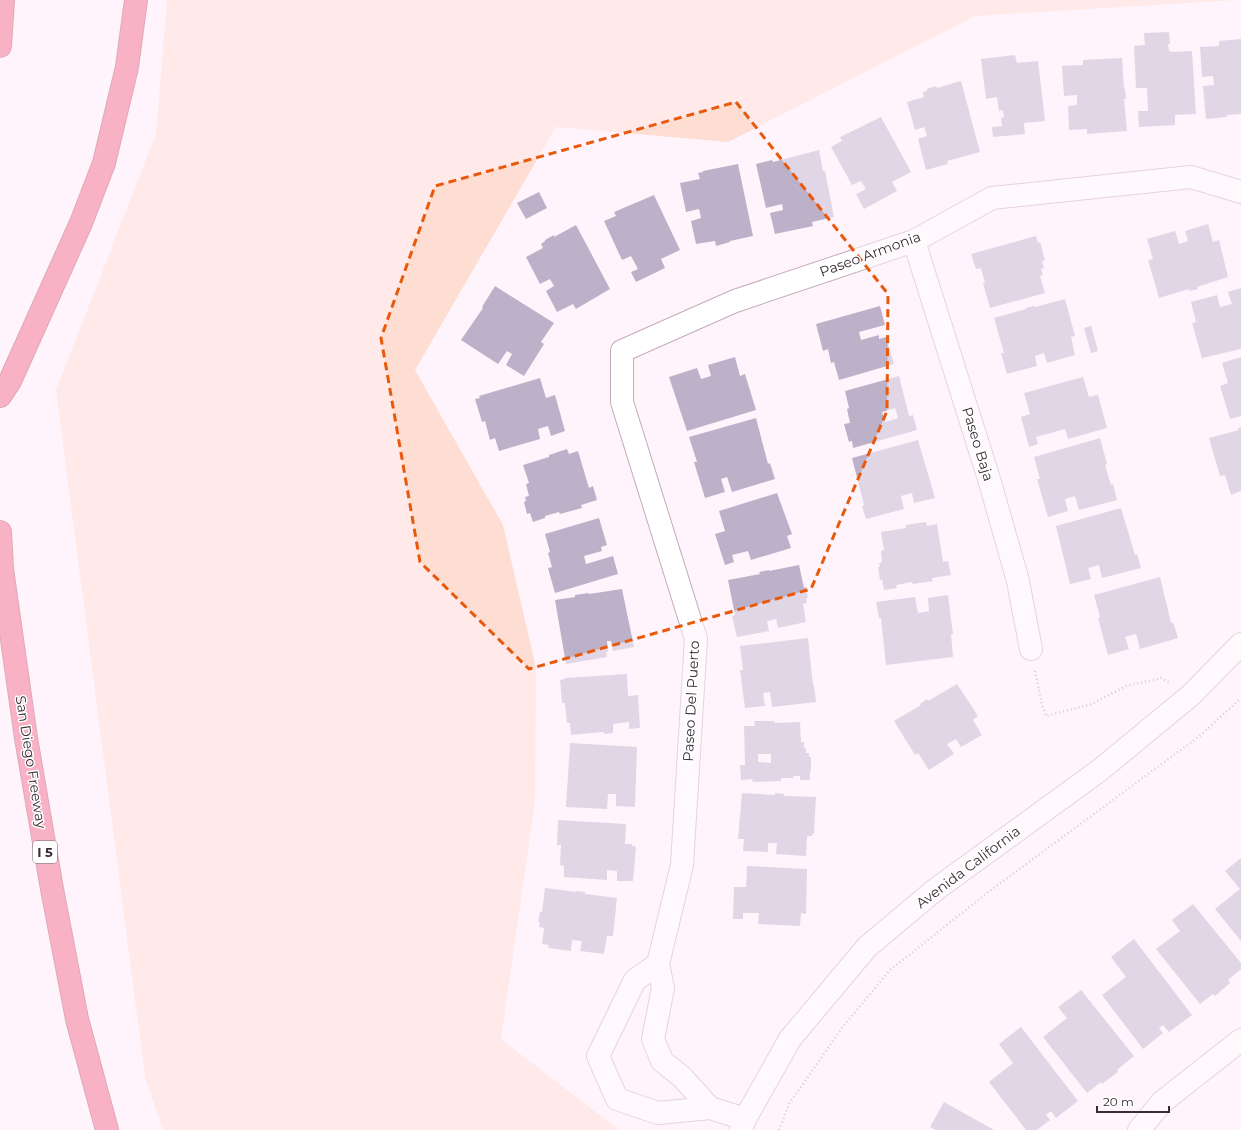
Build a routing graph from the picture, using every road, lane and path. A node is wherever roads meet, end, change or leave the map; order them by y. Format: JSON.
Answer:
{"nodes":[{"id":1,"x":3,"y":0,"type":"edge"},
{"id":2,"x":136,"y":0,"type":"edge"},
{"id":3,"x":0,"y":46,"type":"edge"},
{"id":4,"x":1241,"y":192,"type":"edge"},
{"id":5,"x":914,"y":241,"type":"junction"},
{"id":6,"x":622,"y":350,"type":"joint"},
{"id":7,"x":0,"y":396,"type":"edge"},
{"id":8,"x":0,"y":532,"type":"edge"},
{"id":9,"x":1241,"y":644,"type":"edge"},
{"id":10,"x":1031,"y":649,"type":"joint"},
{"id":11,"x":1191,"y":695,"type":"junction"},
{"id":12,"x":1241,"y":698,"type":"edge"},
{"id":13,"x":658,"y":964,"type":"junction"},
{"id":14,"x":1241,"y":1040,"type":"edge"},
{"id":15,"x":710,"y":1108,"type":"junction"},
{"id":16,"x":743,"y":1124,"type":"edge"},
{"id":17,"x":107,"y":1130,"type":"edge"},
{"id":18,"x":778,"y":1130,"type":"edge"},
{"id":19,"x":1139,"y":1130,"type":"edge"}],
"edges":[{"from":1,"to":3,"type":"highway"},
{"from":2,"to":7,"type":"highway"},
{"from":4,"to":5,"type":"street","name":"Paseo Armonia"},
{"from":5,"to":6,"type":"street","name":"Paseo Armonia"},
{"from":5,"to":10,"type":"street","name":"Paseo Baja"},
{"from":6,"to":13,"type":"street","name":"Paseo Del Puerto"},
{"from":8,"to":17,"type":"highway","name":"San Diego Freeway","number":"I 5"},
{"from":9,"to":11,"type":"street","name":"Avenida California"},
{"from":10,"to":11,"type":"path"},
{"from":11,"to":16,"type":"street","name":"Avenida California"},
{"from":12,"to":18,"type":"path"},
{"from":13,"to":15,"type":"street","name":"Paseo Del Puerto"},
{"from":13,"to":15,"type":"street"},
{"from":14,"to":19,"type":"street"},
{"from":15,"to":16,"type":"street"}]}
